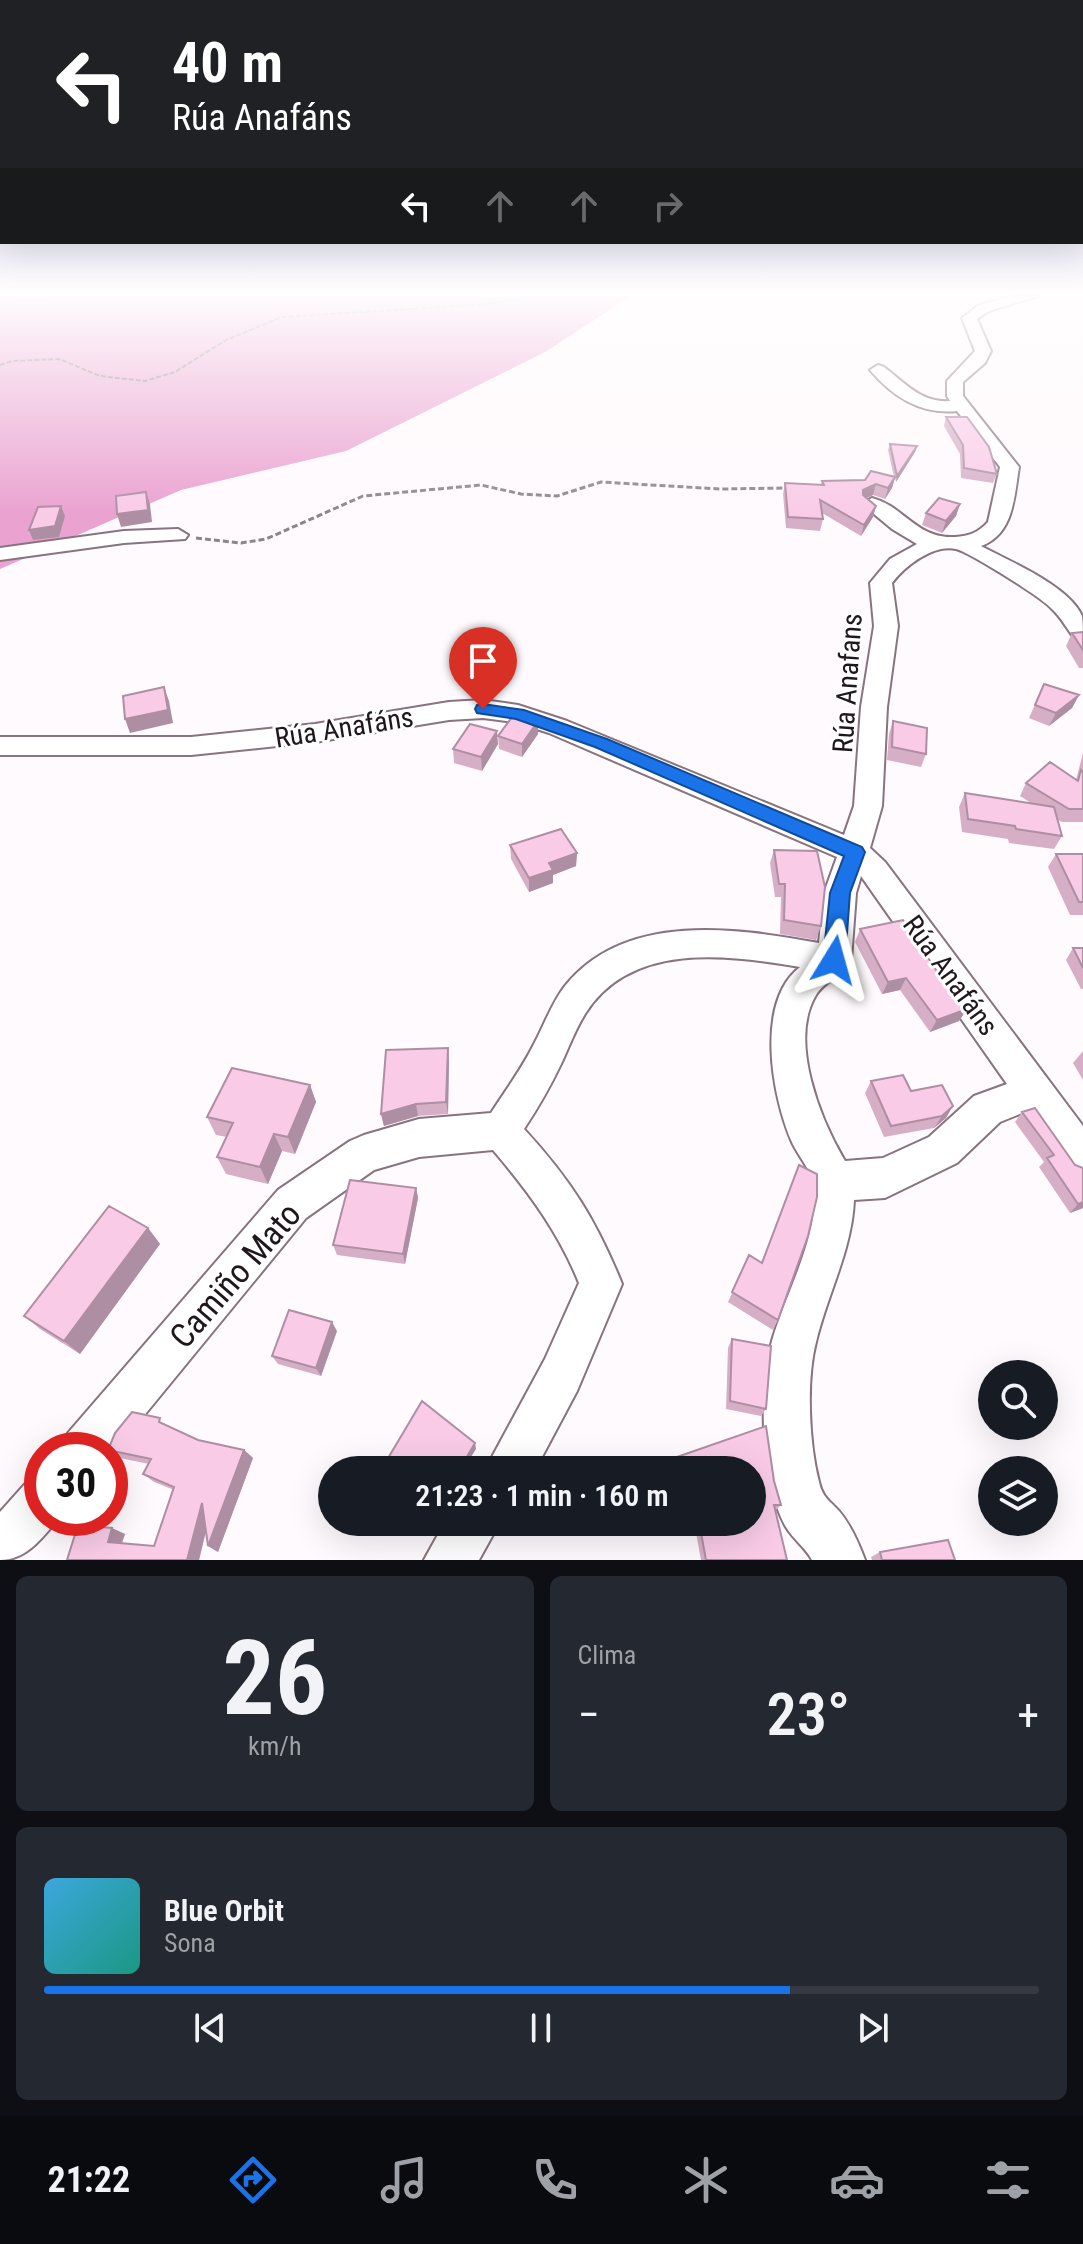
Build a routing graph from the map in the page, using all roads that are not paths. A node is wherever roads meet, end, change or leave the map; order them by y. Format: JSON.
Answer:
{"nodes":[{"id":1,"x":969,"y":369,"type":"edge"},
{"id":2,"x":878,"y":370,"type":"dead end"},
{"id":3,"x":961,"y":405,"type":"junction"},
{"id":4,"x":872,"y":504,"type":"edge"},
{"id":5,"x":178,"y":535,"type":"road end"},
{"id":6,"x":935,"y":545,"type":"junction"},
{"id":7,"x":964,"y":545,"type":"junction"},
{"id":8,"x":0,"y":554,"type":"edge"},
{"id":9,"x":1083,"y":634,"type":"edge"},
{"id":10,"x":0,"y":746,"type":"edge"},
{"id":11,"x":855,"y":852,"type":"junction"},
{"id":12,"x":834,"y":960,"type":"junction"},
{"id":13,"x":1034,"y":1091,"type":"junction"},
{"id":14,"x":501,"y":1131,"type":"junction"},
{"id":15,"x":1083,"y":1158,"type":"edge"},
{"id":16,"x":835,"y":1182,"type":"junction"},
{"id":17,"x":100,"y":1432,"type":"edge"},
{"id":18,"x":517,"y":1456,"type":"edge"},
{"id":19,"x":24,"y":1522,"type":"edge"},
{"id":20,"x":465,"y":1536,"type":"edge"},
{"id":21,"x":0,"y":1538,"type":"edge"},
{"id":22,"x":449,"y":1560,"type":"edge"},
{"id":23,"x":840,"y":1560,"type":"edge"}],
"edges":[{"from":1,"to":3,"type":"street"},
{"from":2,"to":3,"type":"street"},
{"from":3,"to":7,"type":"street"},
{"from":4,"to":6,"type":"street","name":"Rúa Anafans"},
{"from":5,"to":8,"type":"street"},
{"from":6,"to":7,"type":"street","name":"Rúa Anafans"},
{"from":6,"to":11,"type":"street","name":"Rúa Anafans"},
{"from":7,"to":9,"type":"street"},
{"from":10,"to":11,"type":"street","name":"Rúa Anafáns"},
{"from":11,"to":12,"type":"street","name":"Rúa Anafans"},
{"from":11,"to":13,"type":"street","name":"Rúa Anafáns"},
{"from":12,"to":14,"type":"street"},
{"from":12,"to":16,"type":"street"},
{"from":13,"to":15,"type":"street","name":"Rúa Anafáns"},
{"from":13,"to":16,"type":"street"},
{"from":14,"to":17,"type":"street","name":"Camiño Mato"},
{"from":14,"to":18,"type":"street"},
{"from":16,"to":23,"type":"street"},
{"from":19,"to":21,"type":"street"},
{"from":20,"to":22,"type":"street"}]}
